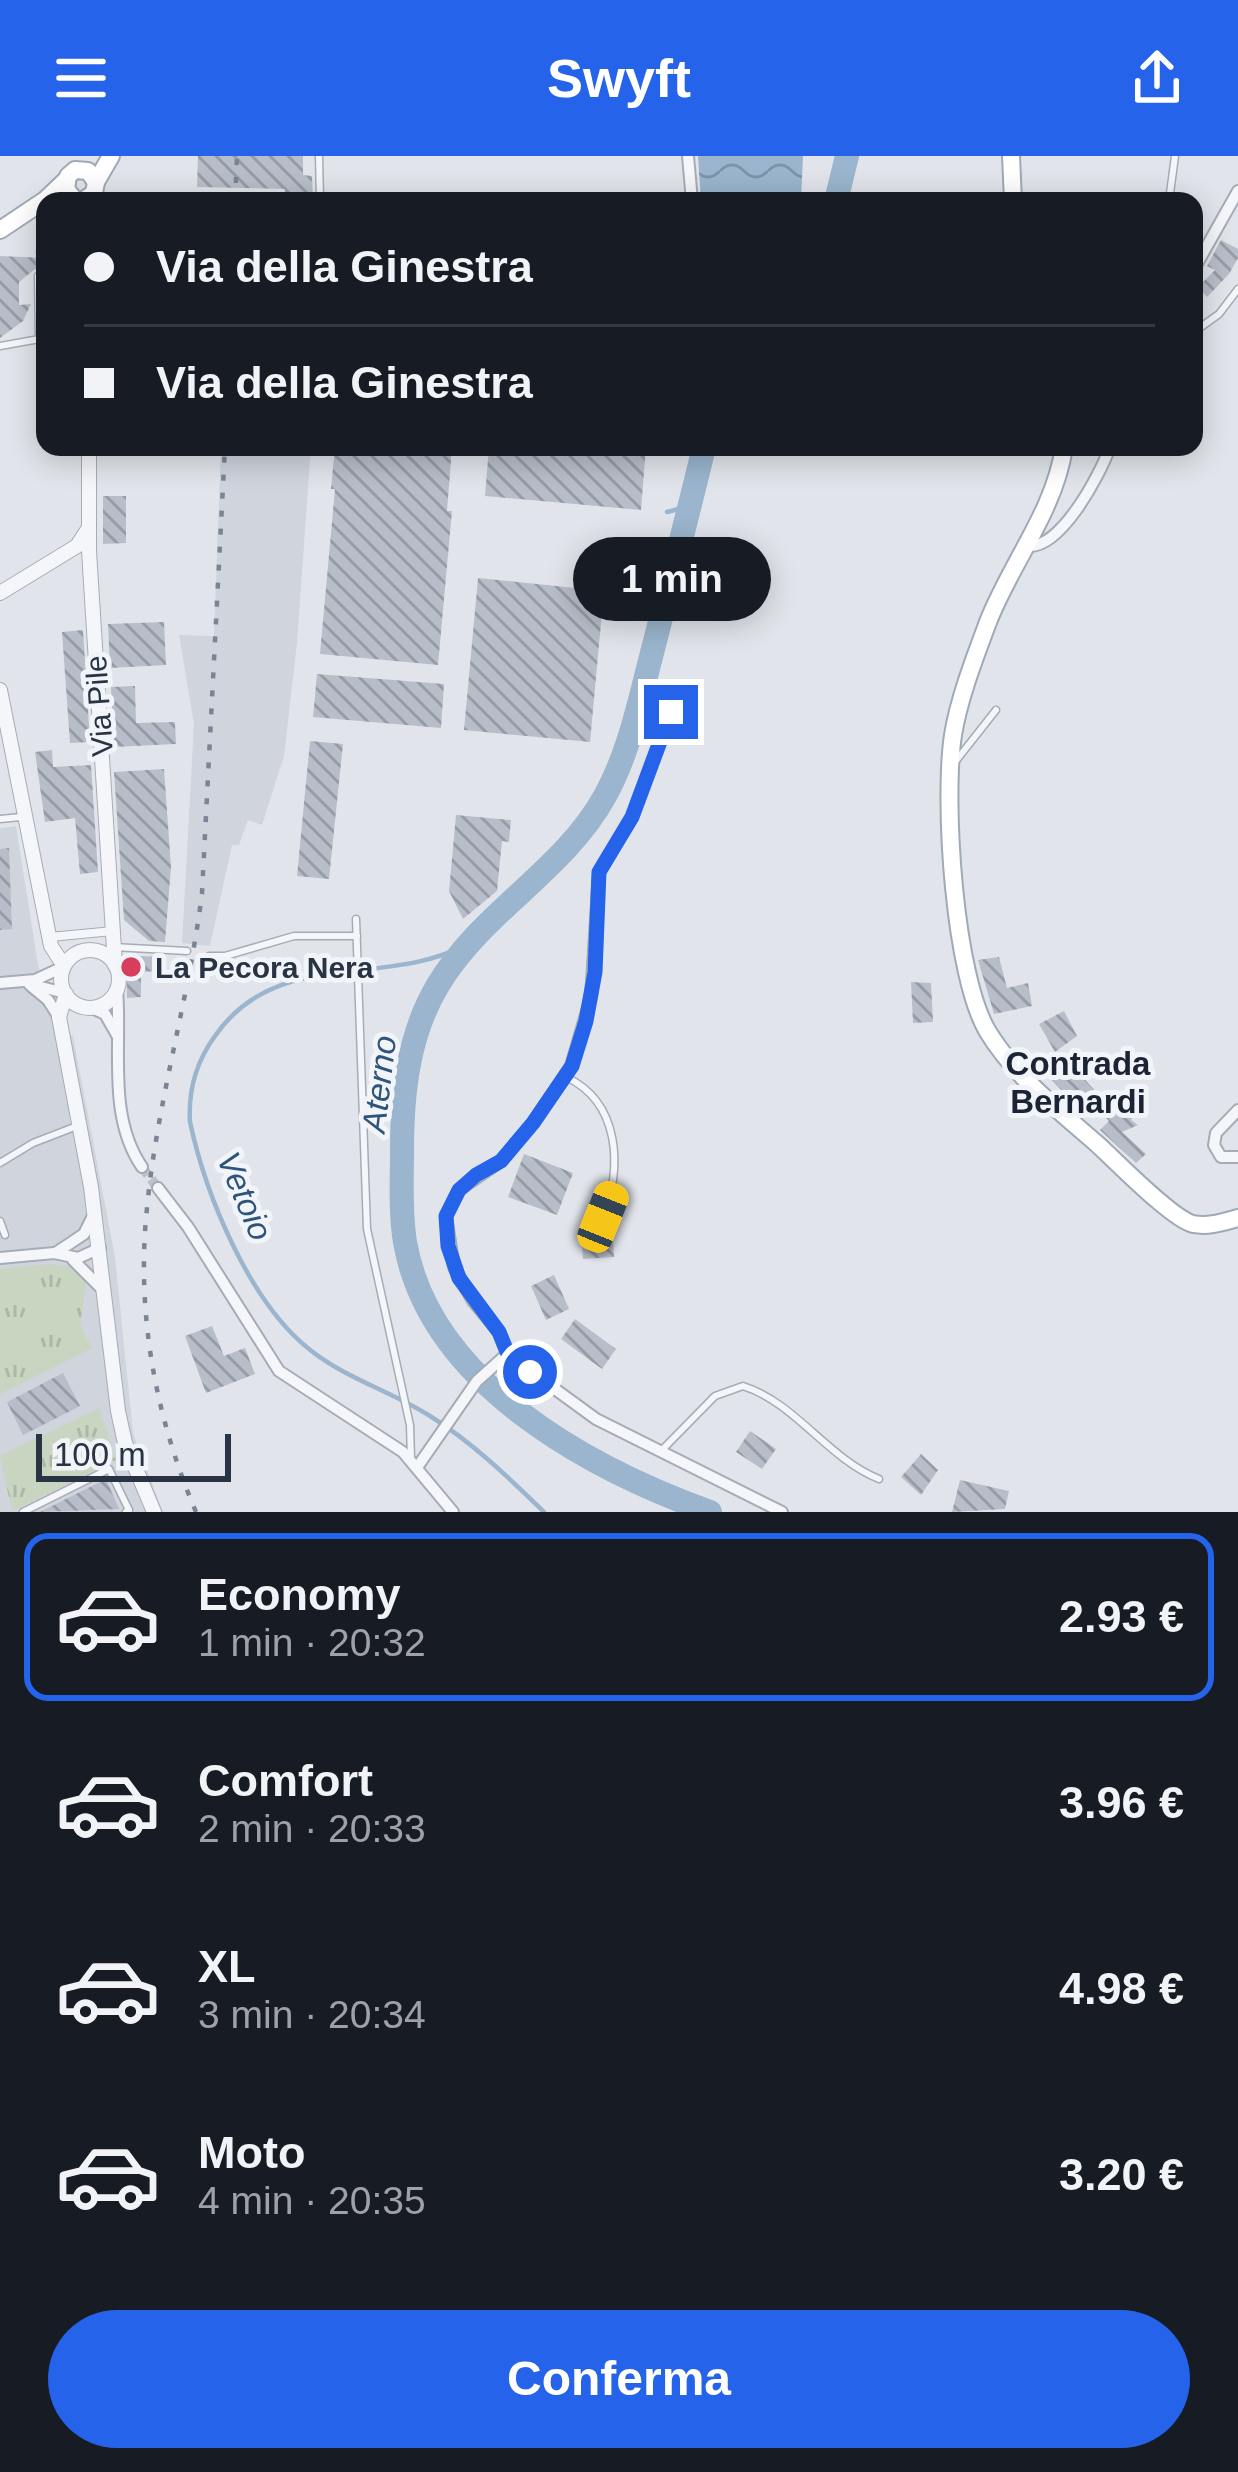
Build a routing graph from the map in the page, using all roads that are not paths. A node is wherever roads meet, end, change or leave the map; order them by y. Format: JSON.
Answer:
{"nodes":[{"id":1,"x":102,"y":156,"type":"edge"},
{"id":2,"x":112,"y":156,"type":"edge"},
{"id":3,"x":319,"y":156,"type":"edge"},
{"id":4,"x":688,"y":156,"type":"edge"},
{"id":5,"x":1011,"y":156,"type":"edge"},
{"id":6,"x":1175,"y":156,"type":"edge"},
{"id":7,"x":73,"y":175,"type":"junction"},
{"id":8,"x":1238,"y":191,"type":"edge"},
{"id":9,"x":54,"y":192,"type":"edge"},
{"id":10,"x":68,"y":192,"type":"edge"},
{"id":11,"x":83,"y":192,"type":"edge"},
{"id":12,"x":86,"y":192,"type":"edge"},
{"id":13,"x":320,"y":192,"type":"edge"},
{"id":14,"x":691,"y":192,"type":"edge"},
{"id":15,"x":1012,"y":192,"type":"edge"},
{"id":16,"x":1170,"y":192,"type":"edge"},
{"id":17,"x":36,"y":206,"type":"edge"},
{"id":18,"x":36,"y":215,"type":"edge"},
{"id":19,"x":0,"y":230,"type":"edge"},
{"id":20,"x":1203,"y":242,"type":"edge"},
{"id":21,"x":1210,"y":245,"type":"junction"},
{"id":22,"x":1203,"y":256,"type":"edge"},
{"id":23,"x":1238,"y":290,"type":"edge"},
{"id":24,"x":1203,"y":326,"type":"edge"},
{"id":25,"x":36,"y":340,"type":"edge"},
{"id":26,"x":0,"y":346,"type":"edge"},
{"id":27,"x":88,"y":456,"type":"edge"},
{"id":28,"x":1062,"y":456,"type":"edge"},
{"id":29,"x":1106,"y":456,"type":"edge"},
{"id":30,"x":88,"y":529,"type":"junction"},
{"id":31,"x":1024,"y":545,"type":"junction"},
{"id":32,"x":59,"y":556,"type":"junction"},
{"id":33,"x":91,"y":574,"type":"junction"},
{"id":34,"x":0,"y":593,"type":"edge"},
{"id":35,"x":0,"y":690,"type":"edge"},
{"id":36,"x":996,"y":710,"type":"dead end"},
{"id":37,"x":671,"y":712,"type":"dead end"},
{"id":38,"x":2,"y":714,"type":"edge"},
{"id":39,"x":949,"y":770,"type":"junction"},
{"id":40,"x":25,"y":817,"type":"junction"},
{"id":41,"x":0,"y":819,"type":"edge"},
{"id":42,"x":356,"y":919,"type":"dead end"},
{"id":43,"x":357,"y":936,"type":"junction"},
{"id":44,"x":113,"y":939,"type":"junction"},
{"id":45,"x":50,"y":941,"type":"junction"},
{"id":46,"x":187,"y":951,"type":"dead end"},
{"id":47,"x":209,"y":956,"type":"dead end"},
{"id":48,"x":115,"y":965,"type":"junction"},
{"id":49,"x":64,"y":967,"type":"junction"},
{"id":50,"x":0,"y":982,"type":"edge"},
{"id":51,"x":28,"y":983,"type":"junction"},
{"id":52,"x":117,"y":989,"type":"junction"},
{"id":53,"x":65,"y":994,"type":"junction"},
{"id":54,"x":88,"y":1008,"type":"junction"},
{"id":55,"x":60,"y":1019,"type":"junction"},
{"id":56,"x":119,"y":1042,"type":"junction"},
{"id":57,"x":67,"y":1049,"type":"junction"},
{"id":58,"x":566,"y":1077,"type":"junction"},
{"id":59,"x":1238,"y":1109,"type":"edge"},
{"id":60,"x":81,"y":1125,"type":"junction"},
{"id":61,"x":1238,"y":1157,"type":"edge"},
{"id":62,"x":0,"y":1163,"type":"edge"},
{"id":63,"x":142,"y":1167,"type":"tunnel mouth"},
{"id":64,"x":158,"y":1188,"type":"tunnel mouth"},
{"id":65,"x":94,"y":1210,"type":"junction"},
{"id":66,"x":603,"y":1217,"type":"dead end"},
{"id":67,"x":1238,"y":1218,"type":"edge"},
{"id":68,"x":0,"y":1221,"type":"edge"},
{"id":69,"x":5,"y":1235,"type":"dead end"},
{"id":70,"x":100,"y":1248,"type":"junction"},
{"id":71,"x":63,"y":1251,"type":"junction"},
{"id":72,"x":0,"y":1258,"type":"edge"},
{"id":73,"x":106,"y":1296,"type":"junction"},
{"id":74,"x":508,"y":1354,"type":"junction"},
{"id":75,"x":661,"y":1451,"type":"junction"},
{"id":76,"x":414,"y":1462,"type":"junction"},
{"id":77,"x":879,"y":1479,"type":"dead end"},
{"id":78,"x":22,"y":1512,"type":"edge"},
{"id":79,"x":126,"y":1512,"type":"edge"},
{"id":80,"x":154,"y":1512,"type":"edge"},
{"id":81,"x":453,"y":1512,"type":"edge"},
{"id":82,"x":782,"y":1512,"type":"edge"}],
"edges":[{"from":1,"to":7,"type":"main road"},
{"from":2,"to":12,"type":"main road"},
{"from":3,"to":13,"type":"lane"},
{"from":4,"to":14,"type":"street"},
{"from":5,"to":15,"type":"main road"},
{"from":6,"to":16,"type":"lane"},
{"from":7,"to":9,"type":"main road"},
{"from":7,"to":10,"type":"main road"},
{"from":7,"to":11,"type":"main road"},
{"from":8,"to":21,"type":"street"},
{"from":17,"to":19,"type":"main road"},
{"from":18,"to":19,"type":"main road"},
{"from":20,"to":21,"type":"lane"},
{"from":21,"to":22,"type":"street"},
{"from":23,"to":24,"type":"lane"},
{"from":25,"to":26,"type":"lane"},
{"from":27,"to":30,"type":"street","name":"Via Pile"},
{"from":28,"to":31,"type":"main road"},
{"from":29,"to":31,"type":"street"},
{"from":30,"to":32,"type":"street"},
{"from":30,"to":33,"type":"street","name":"Via Pile"},
{"from":31,"to":39,"type":"main road"},
{"from":32,"to":33,"type":"street"},
{"from":32,"to":34,"type":"street"},
{"from":33,"to":44,"type":"street","name":"Via Pile"},
{"from":35,"to":38,"type":"street"},
{"from":36,"to":39,"type":"lane"},
{"from":37,"to":58,"type":"street"},
{"from":38,"to":40,"type":"street"},
{"from":39,"to":67,"type":"main road"},
{"from":40,"to":41,"type":"lane"},
{"from":40,"to":45,"type":"street"},
{"from":42,"to":43,"type":"lane"},
{"from":43,"to":47,"type":"lane"},
{"from":43,"to":76,"type":"lane"},
{"from":44,"to":45,"type":"street"},
{"from":44,"to":46,"type":"lane"},
{"from":44,"to":48,"type":"street","name":"Via Pile"},
{"from":45,"to":49,"type":"street"},
{"from":45,"to":51,"type":"street"},
{"from":48,"to":49,"type":"street"},
{"from":48,"to":52,"type":"street"},
{"from":49,"to":51,"type":"street"},
{"from":49,"to":53,"type":"street"},
{"from":50,"to":51,"type":"street"},
{"from":51,"to":53,"type":"street"},
{"from":51,"to":55,"type":"street"},
{"from":52,"to":54,"type":"street"},
{"from":52,"to":56,"type":"street"},
{"from":53,"to":54,"type":"street"},
{"from":53,"to":55,"type":"street"},
{"from":54,"to":56,"type":"street"},
{"from":54,"to":57,"type":"street"},
{"from":55,"to":57,"type":"street"},
{"from":56,"to":63,"type":"street"},
{"from":57,"to":60,"type":"street"},
{"from":58,"to":66,"type":"lane"},
{"from":58,"to":74,"type":"street"},
{"from":59,"to":61,"type":"street"},
{"from":60,"to":62,"type":"lane"},
{"from":60,"to":65,"type":"street"},
{"from":64,"to":76,"type":"street"},
{"from":65,"to":70,"type":"street"},
{"from":65,"to":71,"type":"street"},
{"from":68,"to":69,"type":"lane"},
{"from":70,"to":71,"type":"street"},
{"from":70,"to":73,"type":"street"},
{"from":71,"to":72,"type":"street"},
{"from":71,"to":73,"type":"street"},
{"from":73,"to":80,"type":"street"},
{"from":74,"to":75,"type":"street"},
{"from":74,"to":76,"type":"street"},
{"from":75,"to":77,"type":"lane"},
{"from":75,"to":82,"type":"street"},
{"from":76,"to":81,"type":"street"},
{"from":78,"to":79,"type":"lane"}]}
